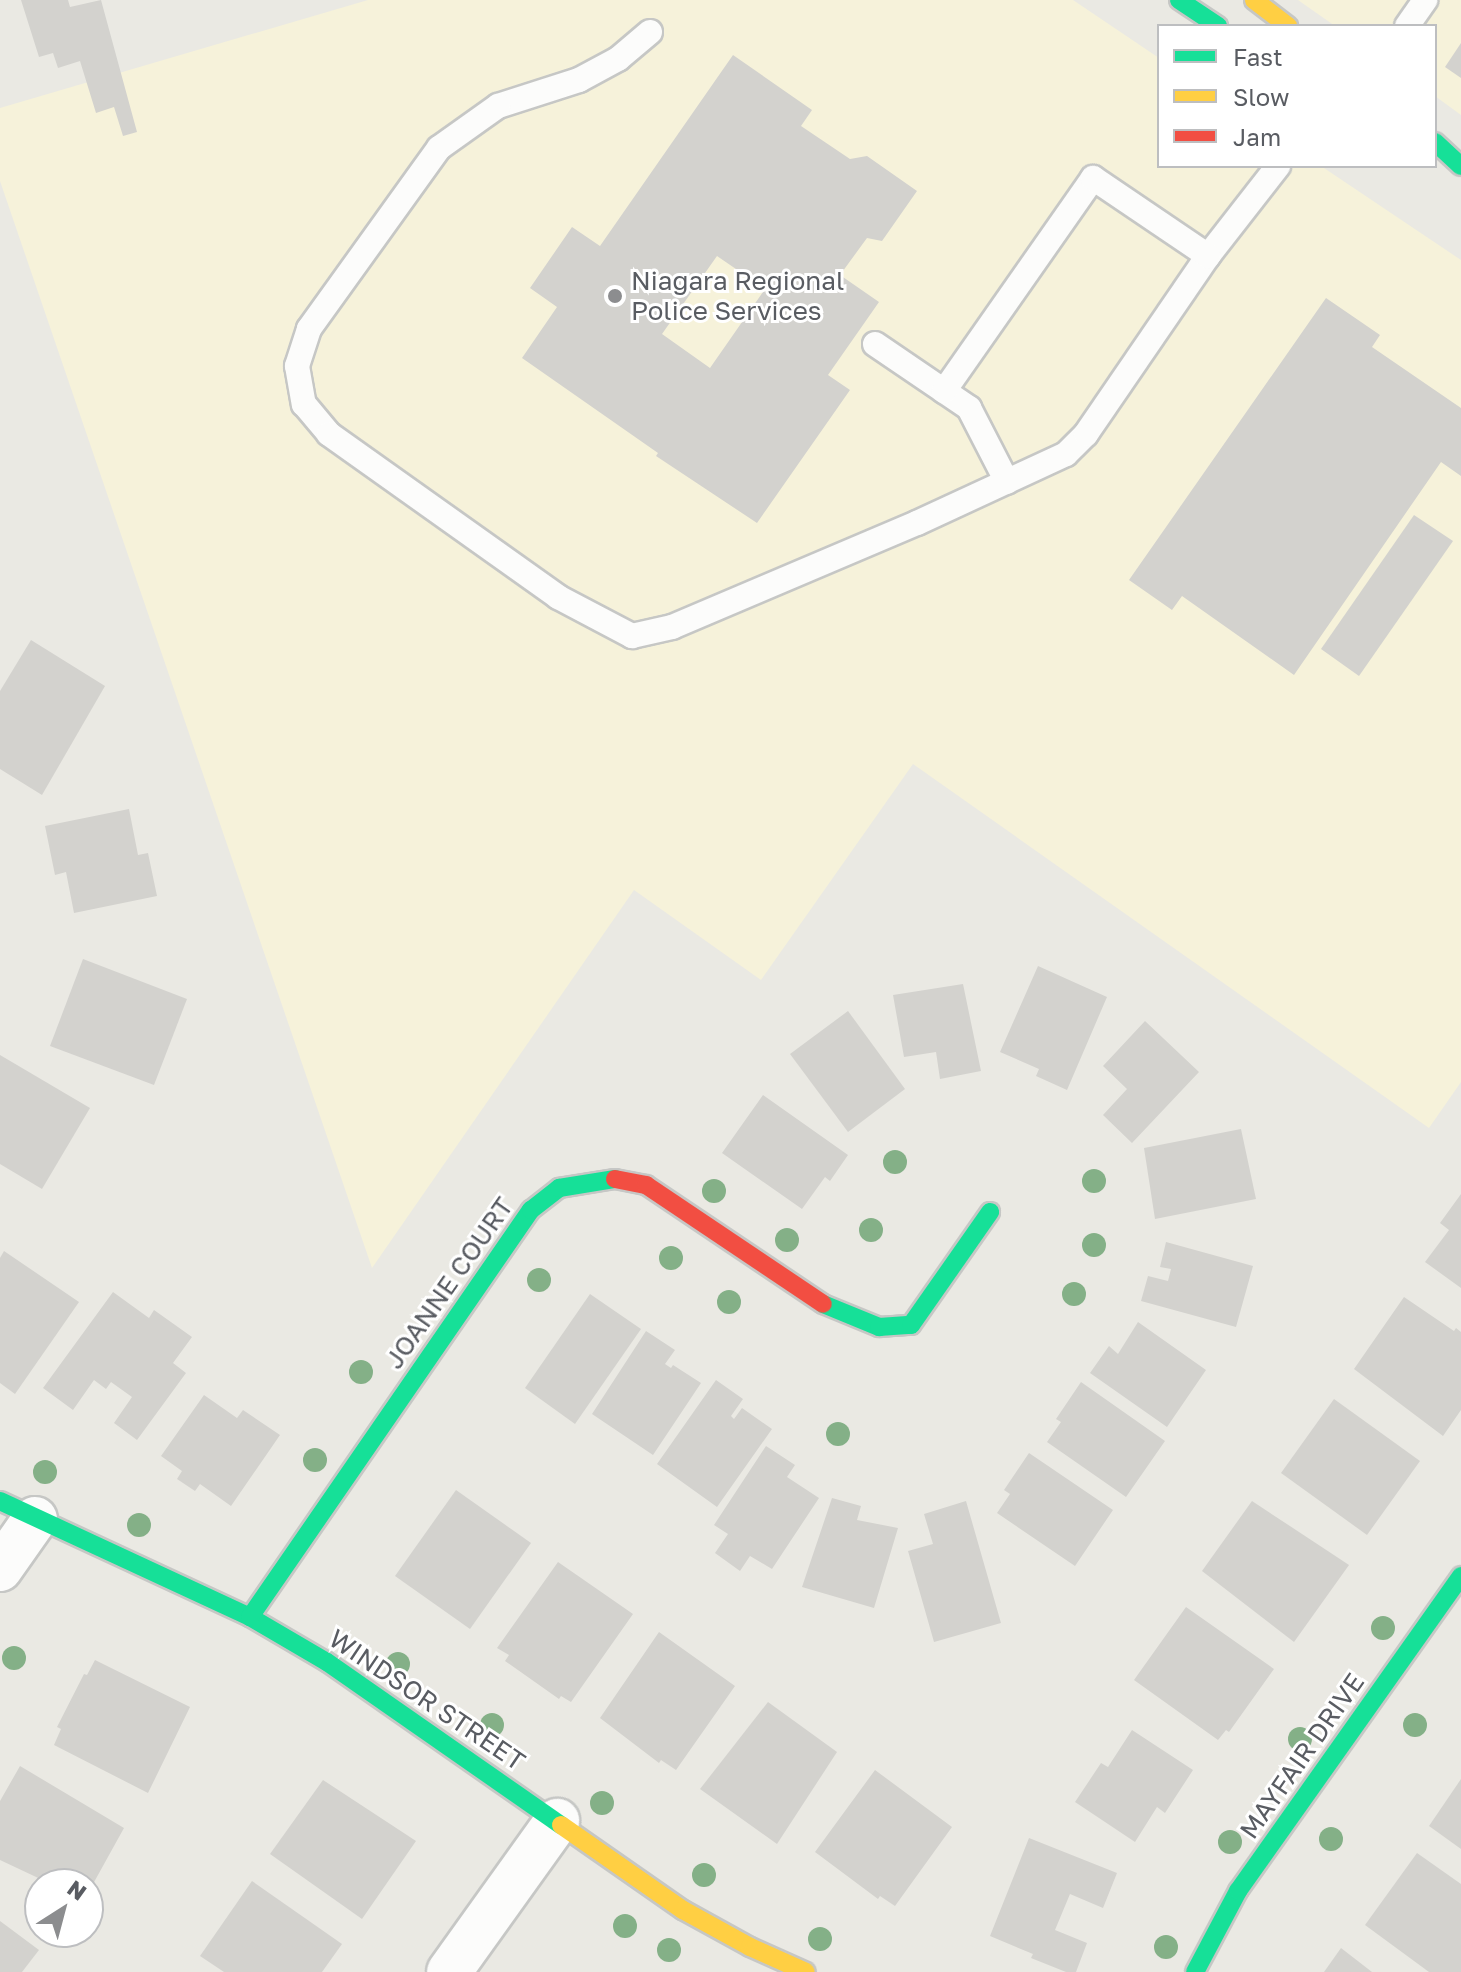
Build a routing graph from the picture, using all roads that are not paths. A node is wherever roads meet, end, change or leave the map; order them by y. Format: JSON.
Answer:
{"nodes":[{"id":1,"x":1179,"y":0,"type":"edge"},
{"id":2,"x":1254,"y":0,"type":"edge"},
{"id":3,"x":1425,"y":0,"type":"edge"},
{"id":4,"x":1215,"y":24,"type":"edge"},
{"id":5,"x":1285,"y":24,"type":"edge"},
{"id":6,"x":1408,"y":24,"type":"edge"},
{"id":7,"x":650,"y":32,"type":"dead end"},
{"id":8,"x":1437,"y":144,"type":"edge"},
{"id":9,"x":1461,"y":166,"type":"edge"},
{"id":10,"x":1276,"y":168,"type":"edge"},
{"id":11,"x":1436,"y":168,"type":"edge"},
{"id":12,"x":1461,"y":182,"type":"edge"},
{"id":13,"x":1208,"y":256,"type":"junction"},
{"id":14,"x":875,"y":344,"type":"dead end"},
{"id":15,"x":944,"y":391,"type":"junction"},
{"id":16,"x":1007,"y":482,"type":"junction"},
{"id":17,"x":990,"y":1212,"type":"dead end"},
{"id":18,"x":18,"y":1510,"type":"edge"},
{"id":19,"x":0,"y":1569,"type":"edge"},
{"id":20,"x":1461,"y":1576,"type":"edge"},
{"id":21,"x":250,"y":1617,"type":"junction"},
{"id":22,"x":557,"y":1821,"type":"junction"},
{"id":23,"x":449,"y":1972,"type":"edge"},
{"id":24,"x":806,"y":1972,"type":"edge"},
{"id":25,"x":1195,"y":1972,"type":"edge"}],
"edges":[{"from":1,"to":4,"type":"street"},
{"from":2,"to":5,"type":"street"},
{"from":3,"to":6,"type":"lane"},
{"from":7,"to":16,"type":"lane"},
{"from":8,"to":9,"type":"street"},
{"from":10,"to":13,"type":"lane"},
{"from":11,"to":12,"type":"street"},
{"from":13,"to":15,"type":"lane"},
{"from":13,"to":16,"type":"lane"},
{"from":14,"to":15,"type":"lane"},
{"from":15,"to":16,"type":"lane"},
{"from":17,"to":21,"type":"street","name":"JOANNE COURT"},
{"from":18,"to":19,"type":"street"},
{"from":18,"to":21,"type":"street","name":"WINDSOR STREET"},
{"from":20,"to":25,"type":"street","name":"MAYFAIR DRIVE"},
{"from":21,"to":22,"type":"street","name":"WINDSOR STREET"},
{"from":22,"to":23,"type":"street"},
{"from":22,"to":24,"type":"street","name":"WINDSOR STREET"}]}
